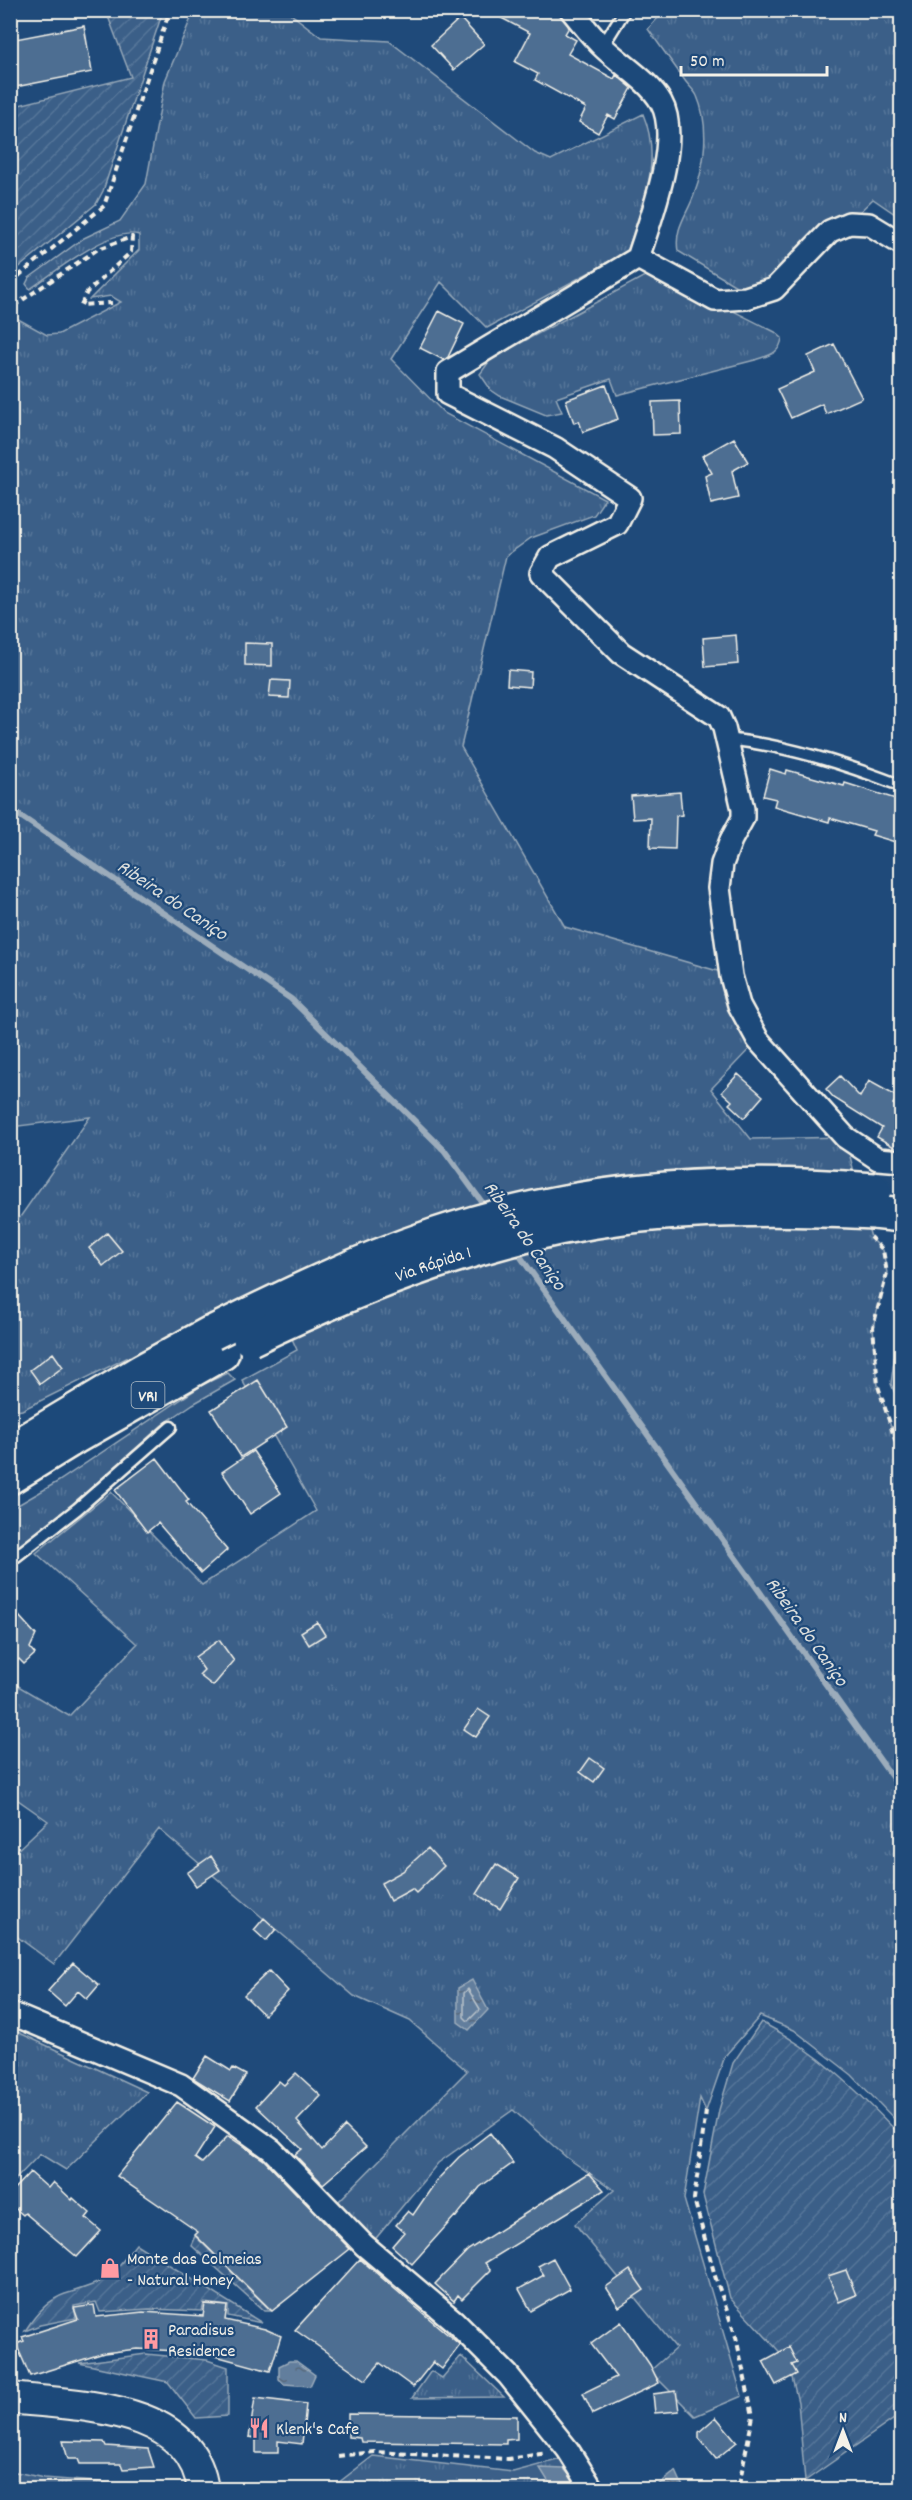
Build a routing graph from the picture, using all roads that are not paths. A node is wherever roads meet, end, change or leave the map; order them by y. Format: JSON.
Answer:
{"nodes":[{"id":1,"x":571,"y":10,"type":"edge"},
{"id":2,"x":625,"y":10,"type":"edge"},
{"id":3,"x":602,"y":46,"type":"junction"},
{"id":4,"x":902,"y":243,"type":"edge"},
{"id":5,"x":638,"y":258,"type":"junction"},
{"id":6,"x":726,"y":739,"type":"junction"},
{"id":7,"x":902,"y":786,"type":"edge"},
{"id":8,"x":902,"y":1161,"type":"edge"},
{"id":9,"x":884,"y":1207,"type":"edge"},
{"id":10,"x":217,"y":1343,"type":"junction"},
{"id":11,"x":142,"y":1371,"type":"junction"},
{"id":12,"x":171,"y":1427,"type":"dead end"},
{"id":13,"x":10,"y":1432,"type":"edge"},
{"id":14,"x":75,"y":1437,"type":"junction"},
{"id":15,"x":10,"y":1450,"type":"edge"},
{"id":16,"x":10,"y":1477,"type":"edge"},
{"id":17,"x":10,"y":1494,"type":"edge"},
{"id":18,"x":10,"y":1561,"type":"edge"},
{"id":19,"x":10,"y":2013,"type":"edge"},
{"id":20,"x":10,"y":2398,"type":"edge"},
{"id":21,"x":203,"y":2490,"type":"edge"},
{"id":22,"x":593,"y":2490,"type":"edge"}],
"edges":[{"from":1,"to":3,"type":"street"},
{"from":2,"to":3,"type":"lane"},
{"from":3,"to":5,"type":"street"},
{"from":4,"to":5,"type":"street"},
{"from":5,"to":6,"type":"street"},
{"from":6,"to":7,"type":"lane"},
{"from":6,"to":8,"type":"street"},
{"from":9,"to":10,"type":"highway","name":"Via Rápida 1","number":"VR1","bridge":true},
{"from":10,"to":11,"type":"highway","name":"Via Rápida 1","number":"VR1"},
{"from":10,"to":14,"type":"highway","name":"Via Rápida 1","number":"VR1"},
{"from":11,"to":13,"type":"highway"},
{"from":11,"to":15,"type":"highway","name":"Via Rápida 1","number":"VR1"},
{"from":12,"to":18,"type":"lane"},
{"from":14,"to":16,"type":"highway","name":"Via Rápida 1","number":"VR1"},
{"from":14,"to":17,"type":"highway"},
{"from":19,"to":22,"type":"street"},
{"from":20,"to":21,"type":"street"}]}
